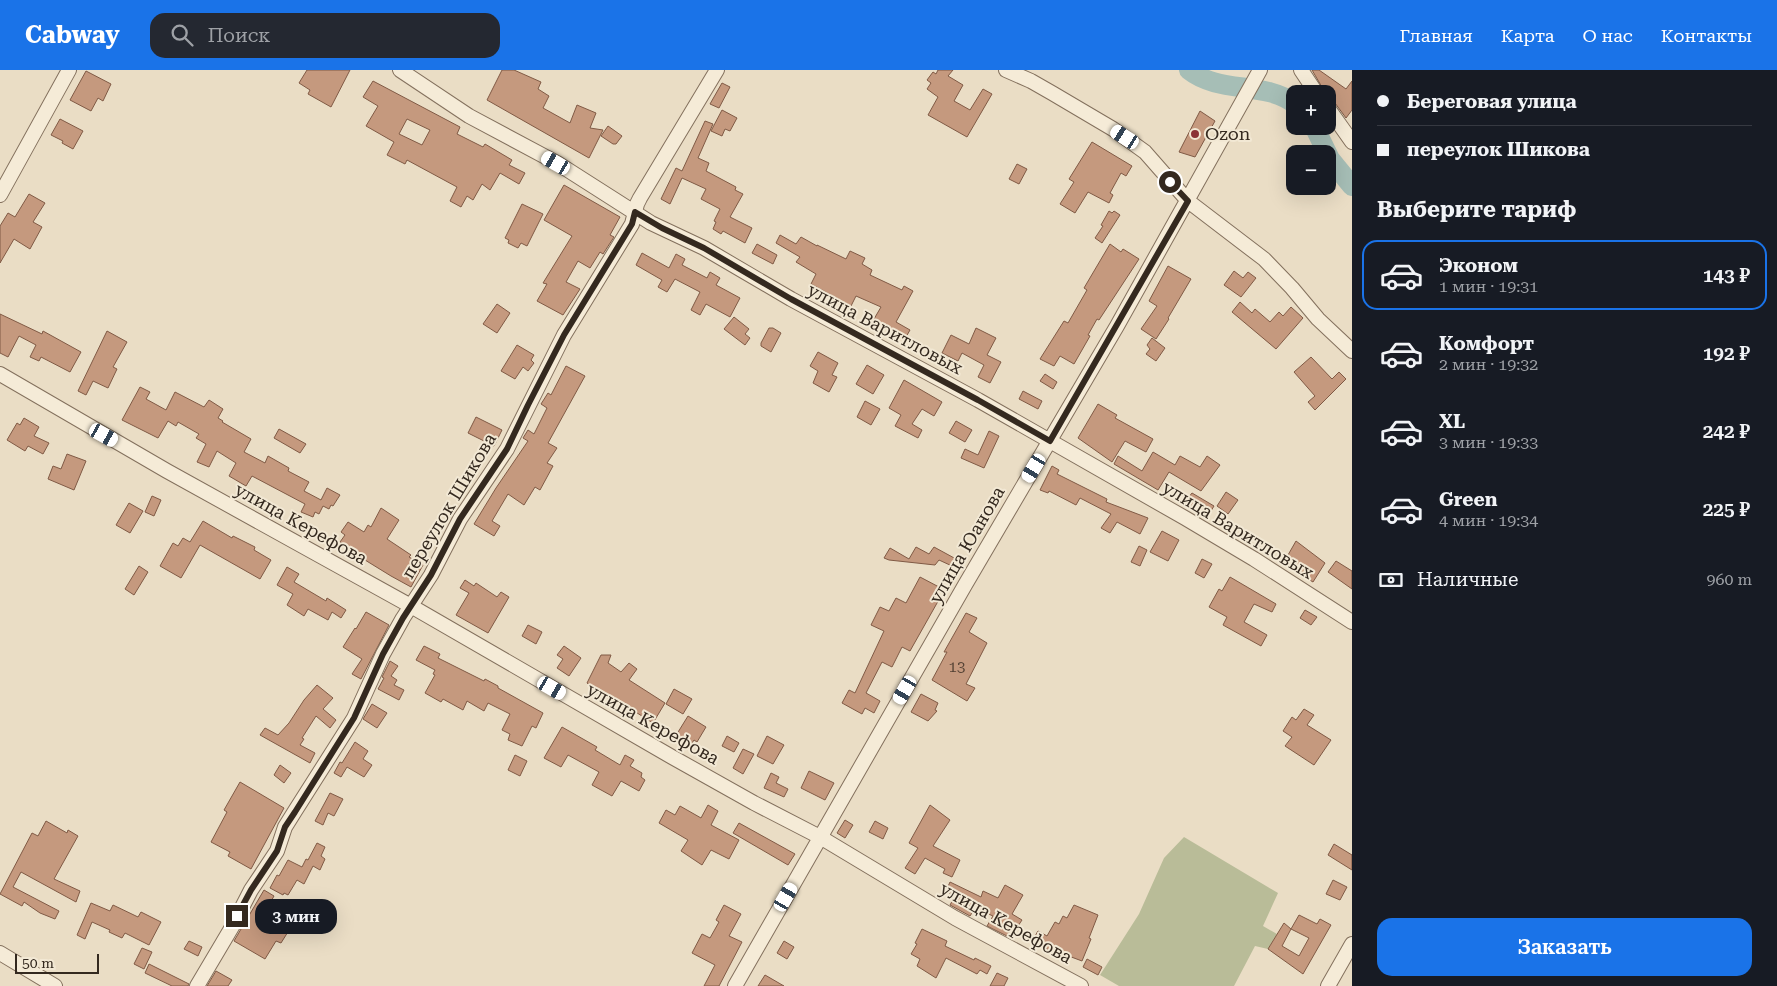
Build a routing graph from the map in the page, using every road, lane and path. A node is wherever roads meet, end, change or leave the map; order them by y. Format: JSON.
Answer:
{"nodes":[{"id":1,"x":69,"y":70,"type":"edge"},
{"id":2,"x":400,"y":70,"type":"edge"},
{"id":3,"x":717,"y":70,"type":"edge"},
{"id":4,"x":1006,"y":70,"type":"edge"},
{"id":5,"x":1260,"y":70,"type":"edge"},
{"id":6,"x":1301,"y":70,"type":"edge"},
{"id":7,"x":1311,"y":85,"type":"edge"},
{"id":8,"x":1336,"y":119,"type":"edge"},
{"id":9,"x":1352,"y":142,"type":"edge"},
{"id":10,"x":0,"y":195,"type":"edge"},
{"id":11,"x":1188,"y":201,"type":"junction"},
{"id":12,"x":635,"y":212,"type":"junction"},
{"id":13,"x":1352,"y":351,"type":"edge"},
{"id":14,"x":0,"y":374,"type":"edge"},
{"id":15,"x":1050,"y":441,"type":"junction"},
{"id":16,"x":411,"y":606,"type":"junction"},
{"id":17,"x":1352,"y":622,"type":"edge"},
{"id":18,"x":820,"y":837,"type":"junction"},
{"id":19,"x":1352,"y":944,"type":"edge"},
{"id":20,"x":0,"y":953,"type":"edge"},
{"id":21,"x":56,"y":986,"type":"edge"},
{"id":22,"x":196,"y":986,"type":"edge"},
{"id":23,"x":736,"y":986,"type":"edge"},
{"id":24,"x":1080,"y":986,"type":"edge"},
{"id":25,"x":1328,"y":986,"type":"edge"}],
"edges":[{"from":1,"to":10,"type":"street"},
{"from":2,"to":12,"type":"street","name":"улица Варитловых"},
{"from":3,"to":12,"type":"street","name":"переулок Шикова"},
{"from":4,"to":11,"type":"street"},
{"from":5,"to":11,"type":"street","name":"улица Юанова"},
{"from":6,"to":7,"type":"street"},
{"from":8,"to":9,"type":"street"},
{"from":11,"to":13,"type":"street"},
{"from":11,"to":15,"type":"street","name":"улица Юанова"},
{"from":12,"to":15,"type":"street","name":"улица Варитловых"},
{"from":12,"to":16,"type":"street","name":"переулок Шикова"},
{"from":14,"to":16,"type":"street","name":"улица Керефова"},
{"from":15,"to":17,"type":"street","name":"улица Варитловых"},
{"from":15,"to":18,"type":"street","name":"улица Юанова"},
{"from":16,"to":18,"type":"street","name":"улица Керефова"},
{"from":16,"to":22,"type":"street","name":"переулок Шикова"},
{"from":18,"to":23,"type":"street","name":"улица Юанова"},
{"from":18,"to":24,"type":"street","name":"улица Керефова"},
{"from":19,"to":25,"type":"street"},
{"from":20,"to":21,"type":"street"}]}
